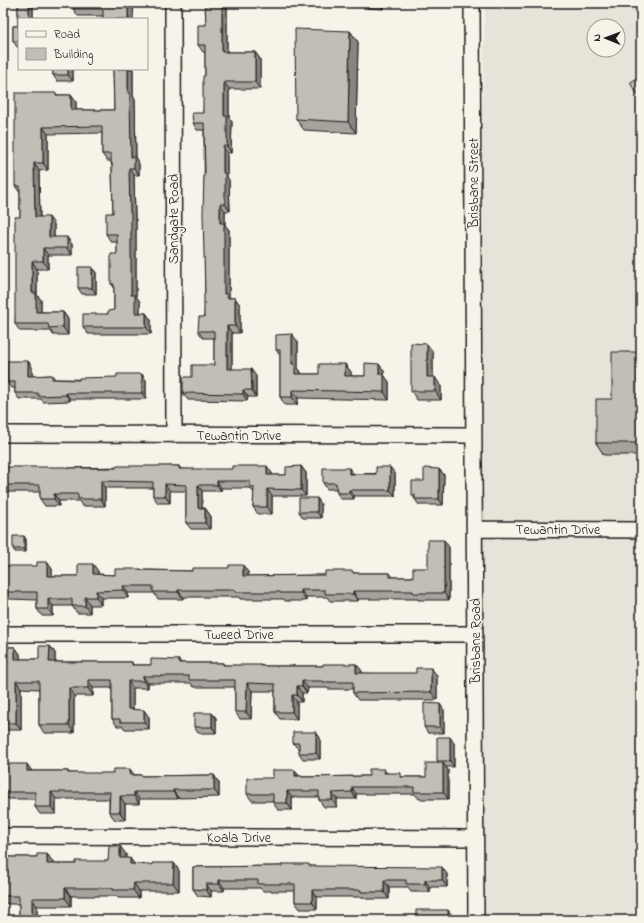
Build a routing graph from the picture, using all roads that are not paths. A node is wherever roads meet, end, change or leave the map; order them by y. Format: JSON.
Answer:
{"nodes":[{"id":1,"x":173,"y":3,"type":"edge"},
{"id":2,"x":472,"y":3,"type":"edge"},
{"id":3,"x":474,"y":363,"type":"joint"},
{"id":4,"x":3,"y":434,"type":"edge"},
{"id":5,"x":174,"y":435,"type":"junction"},
{"id":6,"x":474,"y":435,"type":"junction"},
{"id":7,"x":475,"y":529,"type":"junction"},
{"id":8,"x":641,"y":530,"type":"edge"},
{"id":9,"x":3,"y":634,"type":"edge"},
{"id":10,"x":475,"y":634,"type":"junction"},
{"id":11,"x":3,"y":836,"type":"edge"},
{"id":12,"x":475,"y":838,"type":"junction"},
{"id":13,"x":476,"y":920,"type":"edge"}],
"edges":[{"from":1,"to":5,"type":"street","name":"Sandgate Road"},
{"from":2,"to":3,"type":"street","name":"Brisbane Street"},
{"from":3,"to":6,"type":"street","name":"Brisbane Road"},
{"from":4,"to":5,"type":"street","name":"Tewantin Drive"},
{"from":5,"to":6,"type":"street","name":"Tewantin Drive"},
{"from":6,"to":7,"type":"street","name":"Brisbane Road"},
{"from":7,"to":8,"type":"street","name":"Tewantin Drive"},
{"from":7,"to":10,"type":"street","name":"Brisbane Road"},
{"from":9,"to":10,"type":"street","name":"Tweed Drive"},
{"from":10,"to":12,"type":"street","name":"Brisbane Road"},
{"from":11,"to":12,"type":"street","name":"Koala Drive"},
{"from":12,"to":13,"type":"street","name":"Brisbane Road"}]}
